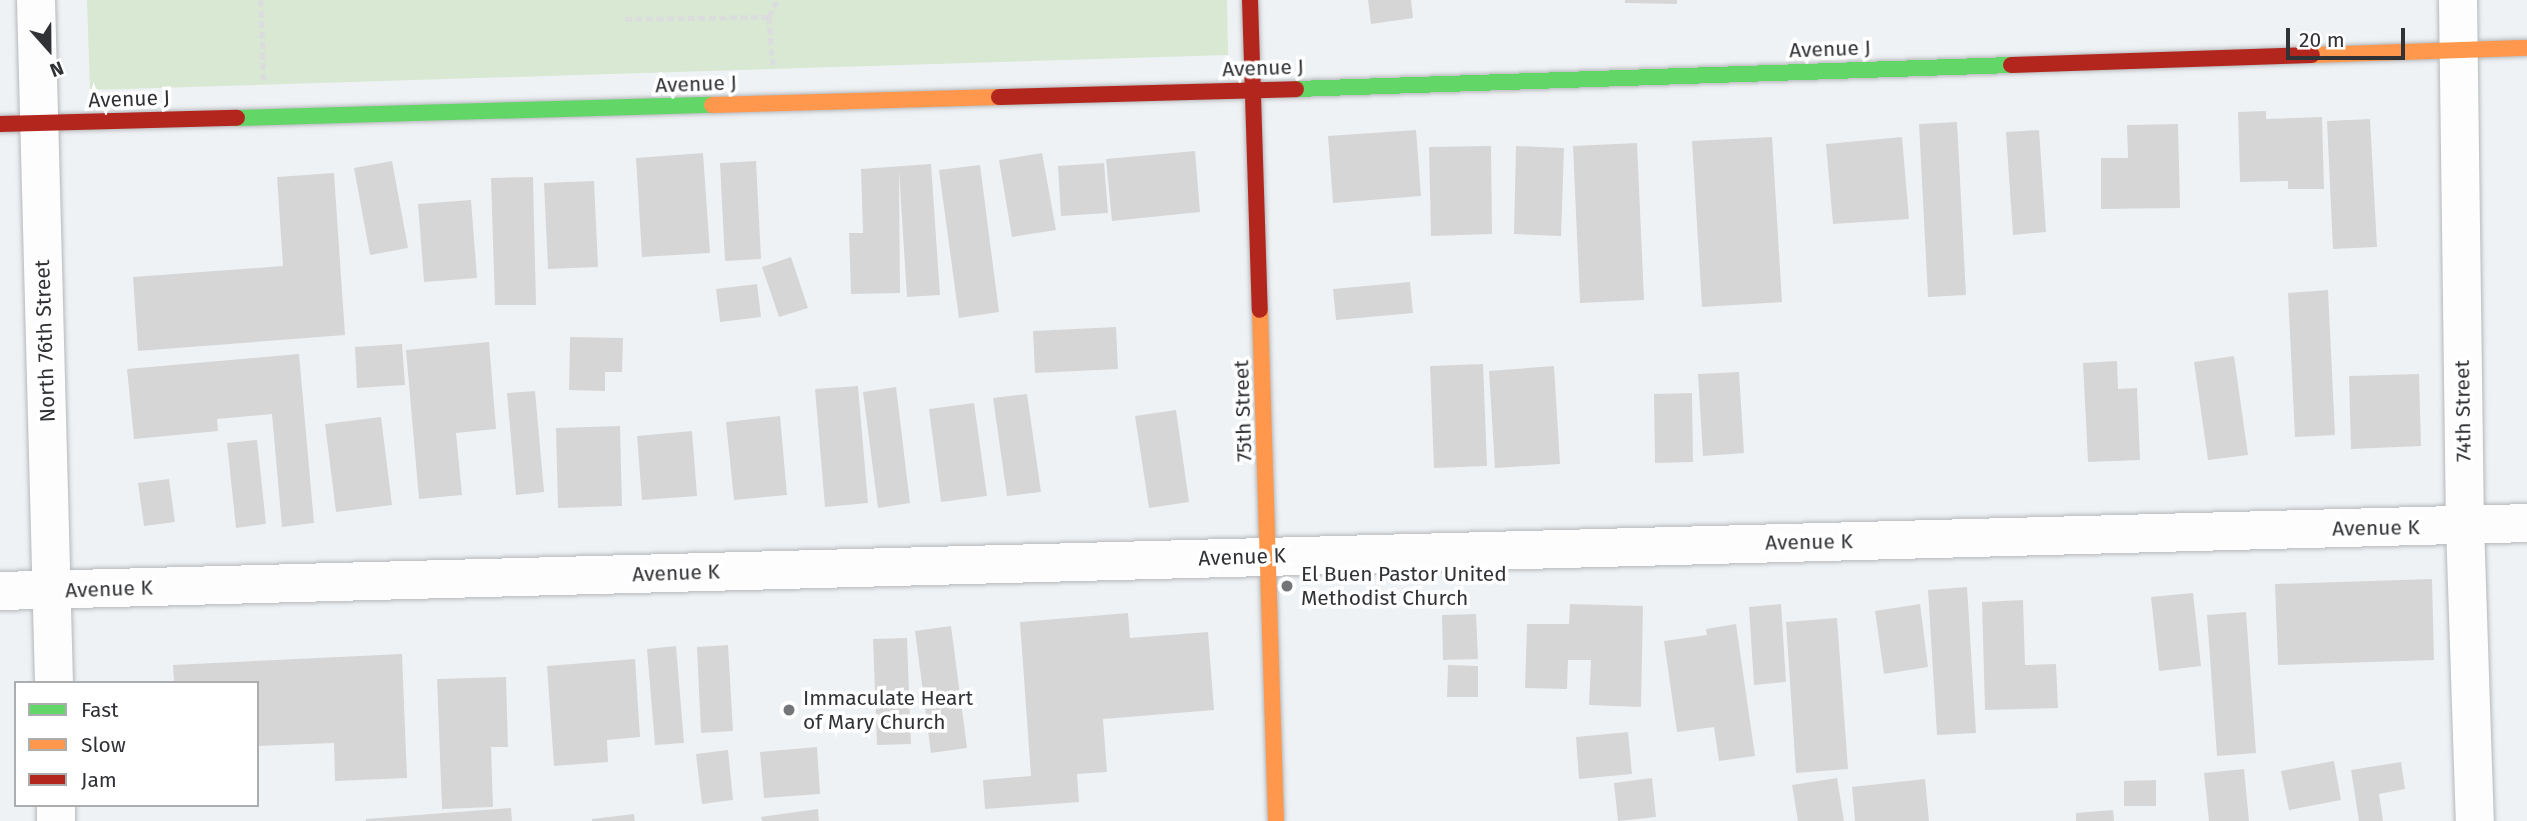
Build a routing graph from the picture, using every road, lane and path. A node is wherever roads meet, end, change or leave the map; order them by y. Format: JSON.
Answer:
{"nodes":[{"id":1,"x":36,"y":0,"type":"edge"},
{"id":2,"x":261,"y":0,"type":"edge"},
{"id":3,"x":777,"y":0,"type":"edge"},
{"id":4,"x":1250,"y":0,"type":"edge"},
{"id":5,"x":2458,"y":0,"type":"edge"},
{"id":6,"x":625,"y":19,"type":"dead end"},
{"id":7,"x":2527,"y":48,"type":"edge"},
{"id":8,"x":2459,"y":49,"type":"junction"},
{"id":9,"x":1252,"y":90,"type":"junction"},
{"id":10,"x":265,"y":117,"type":"junction"},
{"id":11,"x":39,"y":123,"type":"junction"},
{"id":12,"x":0,"y":124,"type":"edge"},
{"id":13,"x":2527,"y":523,"type":"edge"},
{"id":14,"x":2465,"y":525,"type":"junction"},
{"id":15,"x":1269,"y":556,"type":"junction"},
{"id":16,"x":53,"y":590,"type":"junction"},
{"id":17,"x":0,"y":591,"type":"edge"},
{"id":18,"x":54,"y":681,"type":"edge"},
{"id":19,"x":1276,"y":821,"type":"edge"},
{"id":20,"x":2475,"y":821,"type":"edge"}],
"edges":[{"from":1,"to":11,"type":"street","name":"North 76th Street"},
{"from":2,"to":10,"type":"path"},
{"from":3,"to":6,"type":"path"},
{"from":4,"to":9,"type":"street","name":"75th Street"},
{"from":5,"to":8,"type":"street","name":"74th Street"},
{"from":7,"to":8,"type":"street","name":"Avenue J"},
{"from":8,"to":9,"type":"street","name":"Avenue J"},
{"from":8,"to":14,"type":"street","name":"74th Street"},
{"from":9,"to":10,"type":"street","name":"Avenue J"},
{"from":9,"to":15,"type":"street","name":"75th Street"},
{"from":10,"to":11,"type":"street","name":"Avenue J"},
{"from":11,"to":12,"type":"street","name":"Avenue J"},
{"from":11,"to":16,"type":"street","name":"North 76th Street"},
{"from":13,"to":14,"type":"street","name":"Avenue K"},
{"from":14,"to":15,"type":"street","name":"Avenue K"},
{"from":14,"to":20,"type":"street","name":"74th Street"},
{"from":15,"to":16,"type":"street","name":"Avenue K"},
{"from":15,"to":19,"type":"street","name":"75th Street"},
{"from":16,"to":17,"type":"street","name":"Avenue K"},
{"from":16,"to":18,"type":"street","name":"North 76th Street"}]}
